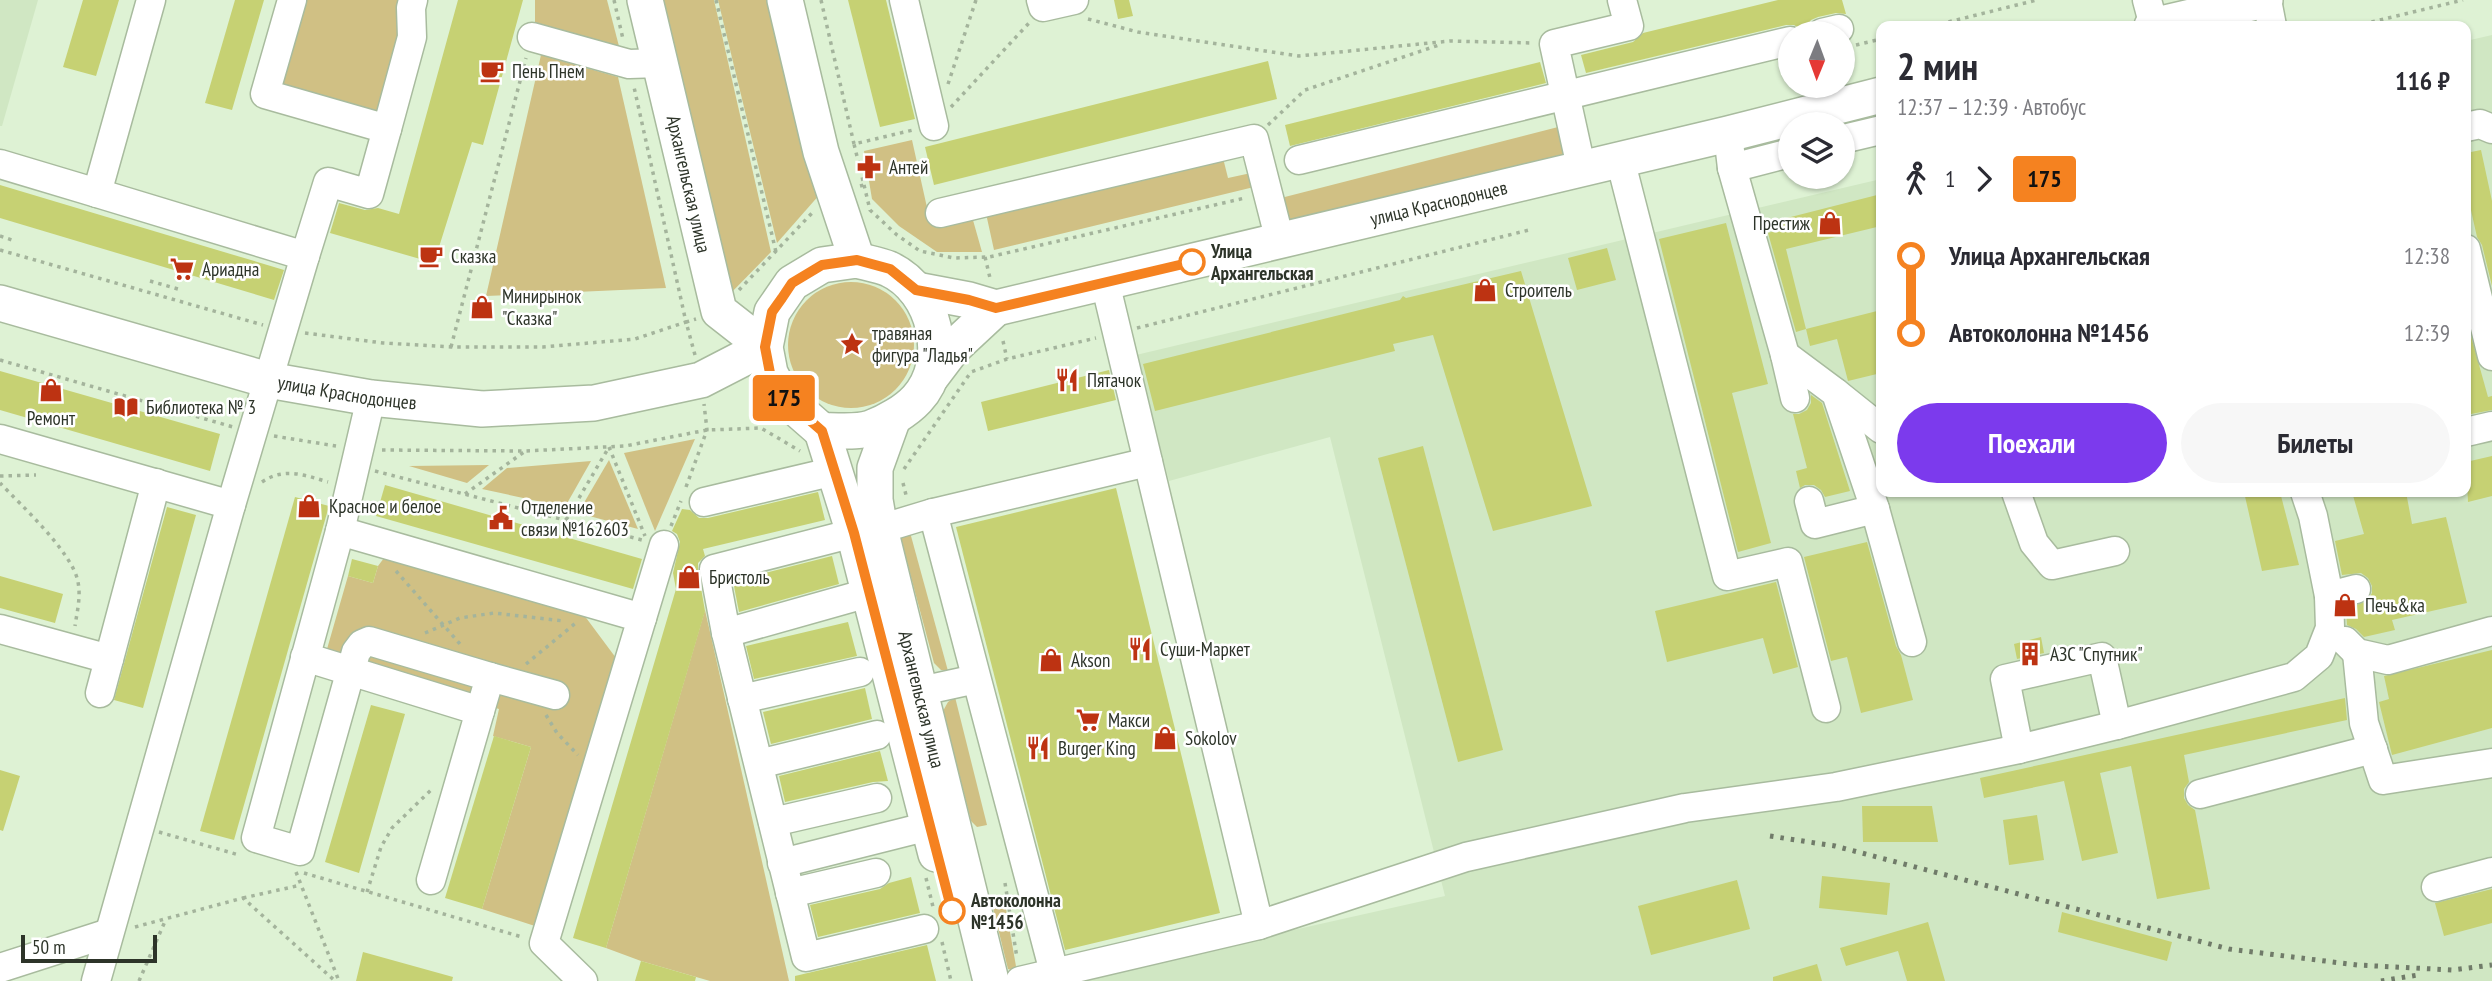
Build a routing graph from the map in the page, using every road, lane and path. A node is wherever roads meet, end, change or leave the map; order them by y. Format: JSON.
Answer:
{"nodes":[{"id":1,"x":151,"y":0,"type":"edge"},
{"id":2,"x":292,"y":0,"type":"edge"},
{"id":3,"x":413,"y":0,"type":"edge"},
{"id":4,"x":614,"y":0,"type":"edge"},
{"id":5,"x":645,"y":0,"type":"edge"},
{"id":6,"x":716,"y":0,"type":"edge"},
{"id":7,"x":785,"y":0,"type":"edge"},
{"id":8,"x":821,"y":0,"type":"edge"},
{"id":9,"x":904,"y":0,"type":"edge"},
{"id":10,"x":975,"y":0,"type":"edge"},
{"id":11,"x":1074,"y":0,"type":"edge"},
{"id":12,"x":1622,"y":0,"type":"edge"},
{"id":13,"x":2037,"y":0,"type":"edge"},
{"id":14,"x":2147,"y":0,"type":"edge"},
{"id":15,"x":2266,"y":0,"type":"edge"},
{"id":16,"x":2463,"y":0,"type":"edge"},
{"id":17,"x":1042,"y":4,"type":"edge"},
{"id":18,"x":1952,"y":21,"type":"edge"},
{"id":19,"x":2152,"y":21,"type":"edge"},
{"id":20,"x":2175,"y":21,"type":"edge"},
{"id":21,"x":2271,"y":21,"type":"edge"},
{"id":22,"x":2377,"y":21,"type":"edge"},
{"id":23,"x":531,"y":37,"type":"joint"},
{"id":24,"x":1855,"y":37,"type":"edge"},
{"id":25,"x":1876,"y":39,"type":"edge"},
{"id":26,"x":1450,"y":41,"type":"junction"},
{"id":27,"x":1554,"y":44,"type":"junction"},
{"id":28,"x":1778,"y":44,"type":"edge"},
{"id":29,"x":645,"y":63,"type":"junction"},
{"id":30,"x":947,"y":88,"type":"dead end"},
{"id":31,"x":1566,"y":95,"type":"junction"},
{"id":32,"x":1876,"y":97,"type":"edge"},
{"id":33,"x":934,"y":126,"type":"joint"},
{"id":34,"x":2471,"y":126,"type":"edge"},
{"id":35,"x":387,"y":129,"type":"junction"},
{"id":36,"x":2492,"y":129,"type":"edge"},
{"id":37,"x":1876,"y":131,"type":"edge"},
{"id":38,"x":1855,"y":136,"type":"edge"},
{"id":39,"x":1254,"y":139,"type":"junction"},
{"id":40,"x":854,"y":144,"type":"dead end"},
{"id":41,"x":1730,"y":151,"type":"junction"},
{"id":42,"x":1778,"y":153,"type":"edge"},
{"id":43,"x":1620,"y":159,"type":"junction"},
{"id":44,"x":1299,"y":160,"type":"dead end"},
{"id":45,"x":0,"y":164,"type":"edge"},
{"id":46,"x":1581,"y":167,"type":"junction"},
{"id":47,"x":97,"y":193,"type":"junction"},
{"id":48,"x":940,"y":213,"type":"dead end"},
{"id":49,"x":1529,"y":230,"type":"dead end"},
{"id":50,"x":0,"y":236,"type":"edge"},
{"id":51,"x":12,"y":240,"type":"dead end"},
{"id":52,"x":1280,"y":241,"type":"junction"},
{"id":53,"x":0,"y":250,"type":"edge"},
{"id":54,"x":776,"y":252,"type":"dead end"},
{"id":55,"x":305,"y":256,"type":"junction"},
{"id":56,"x":985,"y":257,"type":"dead end"},
{"id":57,"x":857,"y":260,"type":"junction"},
{"id":58,"x":2471,"y":270,"type":"edge"},
{"id":59,"x":150,"y":281,"type":"dead end"},
{"id":60,"x":1105,"y":282,"type":"junction"},
{"id":61,"x":164,"y":286,"type":"junction"},
{"id":62,"x":178,"y":289,"type":"dead end"},
{"id":63,"x":916,"y":290,"type":"junction"},
{"id":64,"x":993,"y":293,"type":"junction"},
{"id":65,"x":162,"y":296,"type":"junction"},
{"id":66,"x":0,"y":303,"type":"edge"},
{"id":67,"x":686,"y":322,"type":"junction"},
{"id":68,"x":284,"y":331,"type":"junction"},
{"id":69,"x":1118,"y":333,"type":"junction"},
{"id":70,"x":1003,"y":341,"type":"dead end"},
{"id":71,"x":450,"y":347,"type":"junction"},
{"id":72,"x":765,"y":347,"type":"junction"},
{"id":73,"x":1785,"y":355,"type":"junction"},
{"id":74,"x":2492,"y":356,"type":"edge"},
{"id":75,"x":1007,"y":359,"type":"junction"},
{"id":76,"x":0,"y":360,"type":"edge"},
{"id":77,"x":268,"y":380,"type":"junction"},
{"id":78,"x":701,"y":380,"type":"junction"},
{"id":79,"x":929,"y":380,"type":"junction"},
{"id":80,"x":1815,"y":394,"type":"junction"},
{"id":81,"x":782,"y":396,"type":"junction"},
{"id":82,"x":371,"y":398,"type":"junction"},
{"id":83,"x":893,"y":418,"type":"junction"},
{"id":84,"x":1876,"y":426,"type":"edge"},
{"id":85,"x":2492,"y":426,"type":"edge"},
{"id":86,"x":707,"y":430,"type":"junction"},
{"id":87,"x":822,"y":431,"type":"junction"},
{"id":88,"x":2471,"y":431,"type":"edge"},
{"id":89,"x":253,"y":433,"type":"junction"},
{"id":90,"x":0,"y":439,"type":"edge"},
{"id":91,"x":609,"y":447,"type":"junction"},
{"id":92,"x":525,"y":451,"type":"junction"},
{"id":93,"x":1149,"y":462,"type":"junction"},
{"id":94,"x":355,"y":468,"type":"junction"},
{"id":95,"x":828,"y":473,"type":"junction"},
{"id":96,"x":901,"y":474,"type":"dead end"},
{"id":97,"x":0,"y":483,"type":"edge"},
{"id":98,"x":156,"y":483,"type":"junction"},
{"id":99,"x":465,"y":494,"type":"junction"},
{"id":100,"x":2018,"y":497,"type":"edge"},
{"id":101,"x":2307,"y":497,"type":"edge"},
{"id":102,"x":1809,"y":501,"type":"dead end"},
{"id":103,"x":704,"y":502,"type":"dead end"},
{"id":104,"x":231,"y":505,"type":"junction"},
{"id":105,"x":1875,"y":509,"type":"junction"},
{"id":106,"x":933,"y":513,"type":"junction"},
{"id":107,"x":566,"y":520,"type":"junction"},
{"id":108,"x":340,"y":531,"type":"junction"},
{"id":109,"x":867,"y":531,"type":"junction"},
{"id":110,"x":379,"y":542,"type":"junction"},
{"id":111,"x":664,"y":545,"type":"joint"},
{"id":112,"x":2115,"y":551,"type":"dead end"},
{"id":113,"x":868,"y":593,"type":"junction"},
{"id":114,"x":642,"y":618,"type":"junction"},
{"id":115,"x":444,"y":625,"type":"junction"},
{"id":116,"x":2330,"y":628,"type":"junction"},
{"id":117,"x":0,"y":629,"type":"edge"},
{"id":118,"x":2492,"y":631,"type":"edge"},
{"id":119,"x":726,"y":633,"type":"junction"},
{"id":120,"x":1913,"y":642,"type":"dead end"},
{"id":121,"x":462,"y":646,"type":"dead end"},
{"id":122,"x":391,"y":648,"type":"junction"},
{"id":123,"x":72,"y":649,"type":"junction"},
{"id":124,"x":2357,"y":653,"type":"junction"},
{"id":125,"x":305,"y":657,"type":"junction"},
{"id":126,"x":109,"y":659,"type":"junction"},
{"id":127,"x":351,"y":672,"type":"junction"},
{"id":128,"x":860,"y":672,"type":"dead end"},
{"id":129,"x":976,"y":679,"type":"junction"},
{"id":130,"x":507,"y":682,"type":"junction"},
{"id":131,"x":921,"y":691,"type":"junction"},
{"id":132,"x":100,"y":693,"type":"dead end"},
{"id":133,"x":555,"y":695,"type":"dead end"},
{"id":134,"x":743,"y":699,"type":"junction"},
{"id":135,"x":1826,"y":708,"type":"dead end"},
{"id":136,"x":480,"y":711,"type":"junction"},
{"id":137,"x":2117,"y":725,"type":"junction"},
{"id":138,"x":877,"y":735,"type":"dead end"},
{"id":139,"x":2373,"y":748,"type":"junction"},
{"id":140,"x":2019,"y":749,"type":"junction"},
{"id":141,"x":465,"y":762,"type":"junction"},
{"id":142,"x":2492,"y":763,"type":"edge"},
{"id":143,"x":759,"y":764,"type":"junction"},
{"id":144,"x":595,"y":774,"type":"junction"},
{"id":145,"x":2200,"y":794,"type":"dead end"},
{"id":146,"x":877,"y":798,"type":"dead end"},
{"id":147,"x":773,"y":822,"type":"junction"},
{"id":148,"x":929,"y":826,"type":"junction"},
{"id":149,"x":139,"y":827,"type":"junction"},
{"id":150,"x":250,"y":858,"type":"dead end"},
{"id":151,"x":782,"y":863,"type":"junction"},
{"id":152,"x":924,"y":868,"type":"dead end"},
{"id":153,"x":2492,"y":872,"type":"edge"},
{"id":154,"x":876,"y":873,"type":"dead end"},
{"id":155,"x":431,"y":880,"type":"dead end"},
{"id":156,"x":301,"y":885,"type":"junction"},
{"id":157,"x":2436,"y":887,"type":"dead end"},
{"id":158,"x":367,"y":892,"type":"junction"},
{"id":159,"x":790,"y":893,"type":"junction"},
{"id":160,"x":243,"y":898,"type":"junction"},
{"id":161,"x":166,"y":919,"type":"junction"},
{"id":162,"x":1259,"y":925,"type":"junction"},
{"id":163,"x":934,"y":929,"type":"junction"},
{"id":164,"x":109,"y":933,"type":"junction"},
{"id":165,"x":544,"y":943,"type":"junction"},
{"id":166,"x":0,"y":968,"type":"edge"},
{"id":167,"x":809,"y":969,"type":"edge"},
{"id":168,"x":1054,"y":972,"type":"junction"},
{"id":169,"x":96,"y":981,"type":"edge"},
{"id":170,"x":139,"y":981,"type":"edge"},
{"id":171,"x":337,"y":981,"type":"edge"},
{"id":172,"x":583,"y":981,"type":"edge"},
{"id":173,"x":951,"y":981,"type":"edge"},
{"id":174,"x":968,"y":981,"type":"edge"},
{"id":175,"x":990,"y":981,"type":"edge"},
{"id":176,"x":1020,"y":981,"type":"edge"}],
"edges":[{"from":1,"to":47,"type":"lane"},
{"from":2,"to":35,"type":"lane"},
{"from":3,"to":35,"type":"lane"},
{"from":4,"to":29,"type":"path"},
{"from":5,"to":29,"type":"main road","name":"Архангельская улица"},
{"from":6,"to":54,"type":"path"},
{"from":7,"to":57,"type":"main road"},
{"from":8,"to":40,"type":"path"},
{"from":9,"to":33,"type":"lane"},
{"from":10,"to":30,"type":"path"},
{"from":11,"to":17,"type":"lane"},
{"from":12,"to":27,"type":"lane"},
{"from":13,"to":18,"type":"path"},
{"from":14,"to":19,"type":"lane"},
{"from":15,"to":20,"type":"main road"},
{"from":15,"to":21,"type":"lane"},
{"from":16,"to":22,"type":"path"},
{"from":17,"to":26,"type":"path"},
{"from":17,"to":33,"type":"path"},
{"from":23,"to":29,"type":"lane"},
{"from":23,"to":71,"type":"path"},
{"from":24,"to":25,"type":"path"},
{"from":26,"to":27,"type":"path"},
{"from":26,"to":39,"type":"path"},
{"from":27,"to":31,"type":"lane"},
{"from":28,"to":31,"type":"lane"},
{"from":29,"to":67,"type":"path"},
{"from":29,"to":72,"type":"main road","name":"Архангельская улица"},
{"from":31,"to":44,"type":"lane"},
{"from":31,"to":46,"type":"lane"},
{"from":32,"to":41,"type":"main road","name":"улица Краснодонцев"},
{"from":34,"to":36,"type":"lane"},
{"from":35,"to":55,"type":"lane"},
{"from":37,"to":38,"type":"lane"},
{"from":39,"to":48,"type":"lane"},
{"from":39,"to":52,"type":"lane"},
{"from":41,"to":42,"type":"lane"},
{"from":41,"to":43,"type":"main road","name":"улица Краснодонцев"},
{"from":41,"to":73,"type":"lane"},
{"from":43,"to":46,"type":"main road","name":"улица Краснодонцев"},
{"from":43,"to":135,"type":"lane"},
{"from":45,"to":47,"type":"lane"},
{"from":46,"to":52,"type":"main road","name":"улица Краснодонцев"},
{"from":47,"to":55,"type":"lane"},
{"from":49,"to":69,"type":"path"},
{"from":50,"to":51,"type":"path"},
{"from":52,"to":60,"type":"main road","name":"улица Краснодонцев"},
{"from":53,"to":65,"type":"path"},
{"from":55,"to":68,"type":"lane"},
{"from":56,"to":64,"type":"path"},
{"from":57,"to":63,"type":"main road"},
{"from":57,"to":72,"type":"main road"},
{"from":58,"to":74,"type":"lane"},
{"from":59,"to":61,"type":"path"},
{"from":60,"to":64,"type":"main road","name":"улица Краснодонцев"},
{"from":60,"to":69,"type":"lane"},
{"from":61,"to":62,"type":"path"},
{"from":61,"to":65,"type":"path"},
{"from":63,"to":64,"type":"main road","name":"улица Краснодонцев"},
{"from":63,"to":79,"type":"main road"},
{"from":64,"to":79,"type":"main road","name":"улица Краснодонцев"},
{"from":65,"to":68,"type":"path"},
{"from":66,"to":77,"type":"main road","name":"улица Краснодонцев"},
{"from":67,"to":71,"type":"path"},
{"from":67,"to":78,"type":"path"},
{"from":68,"to":71,"type":"path"},
{"from":68,"to":77,"type":"lane"},
{"from":69,"to":75,"type":"path"},
{"from":69,"to":93,"type":"lane"},
{"from":70,"to":75,"type":"path"},
{"from":72,"to":78,"type":"main road","name":"улица Краснодонцев"},
{"from":72,"to":81,"type":"main road"},
{"from":73,"to":80,"type":"lane"},
{"from":73,"to":80,"type":"lane"},
{"from":75,"to":96,"type":"path"},
{"from":76,"to":89,"type":"path"},
{"from":77,"to":82,"type":"main road","name":"улица Краснодонцев"},
{"from":77,"to":89,"type":"lane"},
{"from":78,"to":81,"type":"main road","name":"улица Краснодонцев"},
{"from":78,"to":82,"type":"main road","name":"улица Краснодонцев"},
{"from":78,"to":86,"type":"path"},
{"from":79,"to":83,"type":"main road"},
{"from":80,"to":84,"type":"lane"},
{"from":80,"to":105,"type":"lane"},
{"from":81,"to":87,"type":"main road"},
{"from":82,"to":94,"type":"lane"},
{"from":83,"to":87,"type":"main road"},
{"from":83,"to":109,"type":"main road","name":"Архангельская улица"},
{"from":85,"to":88,"type":"lane"},
{"from":86,"to":91,"type":"path"},
{"from":86,"to":95,"type":"path"},
{"from":86,"to":111,"type":"path"},
{"from":87,"to":95,"type":"main road","name":"Архангельская улица"},
{"from":89,"to":94,"type":"path"},
{"from":89,"to":104,"type":"lane"},
{"from":90,"to":98,"type":"lane"},
{"from":91,"to":92,"type":"path"},
{"from":91,"to":107,"type":"path"},
{"from":91,"to":107,"type":"path"},
{"from":92,"to":94,"type":"path"},
{"from":92,"to":99,"type":"path"},
{"from":93,"to":106,"type":"lane"},
{"from":93,"to":162,"type":"lane"},
{"from":94,"to":99,"type":"path"},
{"from":94,"to":104,"type":"path"},
{"from":94,"to":108,"type":"lane"},
{"from":95,"to":103,"type":"lane"},
{"from":95,"to":109,"type":"main road","name":"Архангельская улица"},
{"from":97,"to":123,"type":"path"},
{"from":98,"to":104,"type":"lane"},
{"from":98,"to":126,"type":"lane"},
{"from":99,"to":107,"type":"path"},
{"from":100,"to":112,"type":"lane"},
{"from":101,"to":116,"type":"lane"},
{"from":102,"to":105,"type":"lane"},
{"from":104,"to":149,"type":"lane"},
{"from":105,"to":120,"type":"lane"},
{"from":106,"to":109,"type":"lane"},
{"from":106,"to":129,"type":"lane"},
{"from":108,"to":110,"type":"lane"},
{"from":108,"to":125,"type":"lane"},
{"from":109,"to":113,"type":"main road","name":"Архангельская улица"},
{"from":109,"to":119,"type":"lane"},
{"from":109,"to":131,"type":"main road","name":"Архангельская улица"},
{"from":110,"to":114,"type":"lane"},
{"from":110,"to":115,"type":"path"},
{"from":111,"to":114,"type":"lane"},
{"from":113,"to":119,"type":"lane"},
{"from":113,"to":148,"type":"main road","name":"Архангельская улица"},
{"from":114,"to":144,"type":"lane"},
{"from":115,"to":121,"type":"path"},
{"from":115,"to":122,"type":"path"},
{"from":115,"to":130,"type":"path"},
{"from":116,"to":124,"type":"lane"},
{"from":116,"to":137,"type":"lane"},
{"from":117,"to":123,"type":"lane"},
{"from":118,"to":124,"type":"lane"},
{"from":119,"to":134,"type":"lane"},
{"from":122,"to":127,"type":"lane"},
{"from":122,"to":130,"type":"lane"},
{"from":123,"to":126,"type":"lane"},
{"from":124,"to":139,"type":"lane"},
{"from":125,"to":127,"type":"lane"},
{"from":125,"to":127,"type":"lane"},
{"from":126,"to":132,"type":"lane"},
{"from":127,"to":136,"type":"lane"},
{"from":128,"to":134,"type":"lane"},
{"from":129,"to":131,"type":"lane"},
{"from":129,"to":168,"type":"lane"},
{"from":130,"to":133,"type":"lane"},
{"from":130,"to":136,"type":"lane"},
{"from":130,"to":144,"type":"path"},
{"from":131,"to":175,"type":"main road","name":"Архангельская улица"},
{"from":134,"to":143,"type":"lane"},
{"from":136,"to":141,"type":"lane"},
{"from":137,"to":140,"type":"lane"},
{"from":137,"to":140,"type":"lane"},
{"from":138,"to":143,"type":"lane"},
{"from":139,"to":142,"type":"lane"},
{"from":139,"to":145,"type":"lane"},
{"from":140,"to":162,"type":"lane"},
{"from":141,"to":155,"type":"lane"},
{"from":141,"to":158,"type":"path"},
{"from":143,"to":147,"type":"lane"},
{"from":144,"to":165,"type":"lane"},
{"from":146,"to":147,"type":"lane"},
{"from":147,"to":151,"type":"lane"},
{"from":148,"to":151,"type":"lane"},
{"from":148,"to":174,"type":"main road","name":"Архангельская улица"},
{"from":149,"to":150,"type":"path"},
{"from":149,"to":164,"type":"lane"},
{"from":151,"to":159,"type":"lane"},
{"from":152,"to":163,"type":"path"},
{"from":153,"to":157,"type":"lane"},
{"from":154,"to":159,"type":"lane"},
{"from":156,"to":158,"type":"path"},
{"from":156,"to":160,"type":"path"},
{"from":156,"to":171,"type":"path"},
{"from":158,"to":165,"type":"path"},
{"from":159,"to":167,"type":"lane"},
{"from":160,"to":161,"type":"path"},
{"from":160,"to":171,"type":"path"},
{"from":161,"to":164,"type":"path"},
{"from":161,"to":170,"type":"path"},
{"from":162,"to":168,"type":"lane"},
{"from":163,"to":167,"type":"lane"},
{"from":163,"to":173,"type":"path"},
{"from":164,"to":166,"type":"lane"},
{"from":164,"to":169,"type":"lane"},
{"from":165,"to":172,"type":"lane"},
{"from":168,"to":176,"type":"lane"}]}
